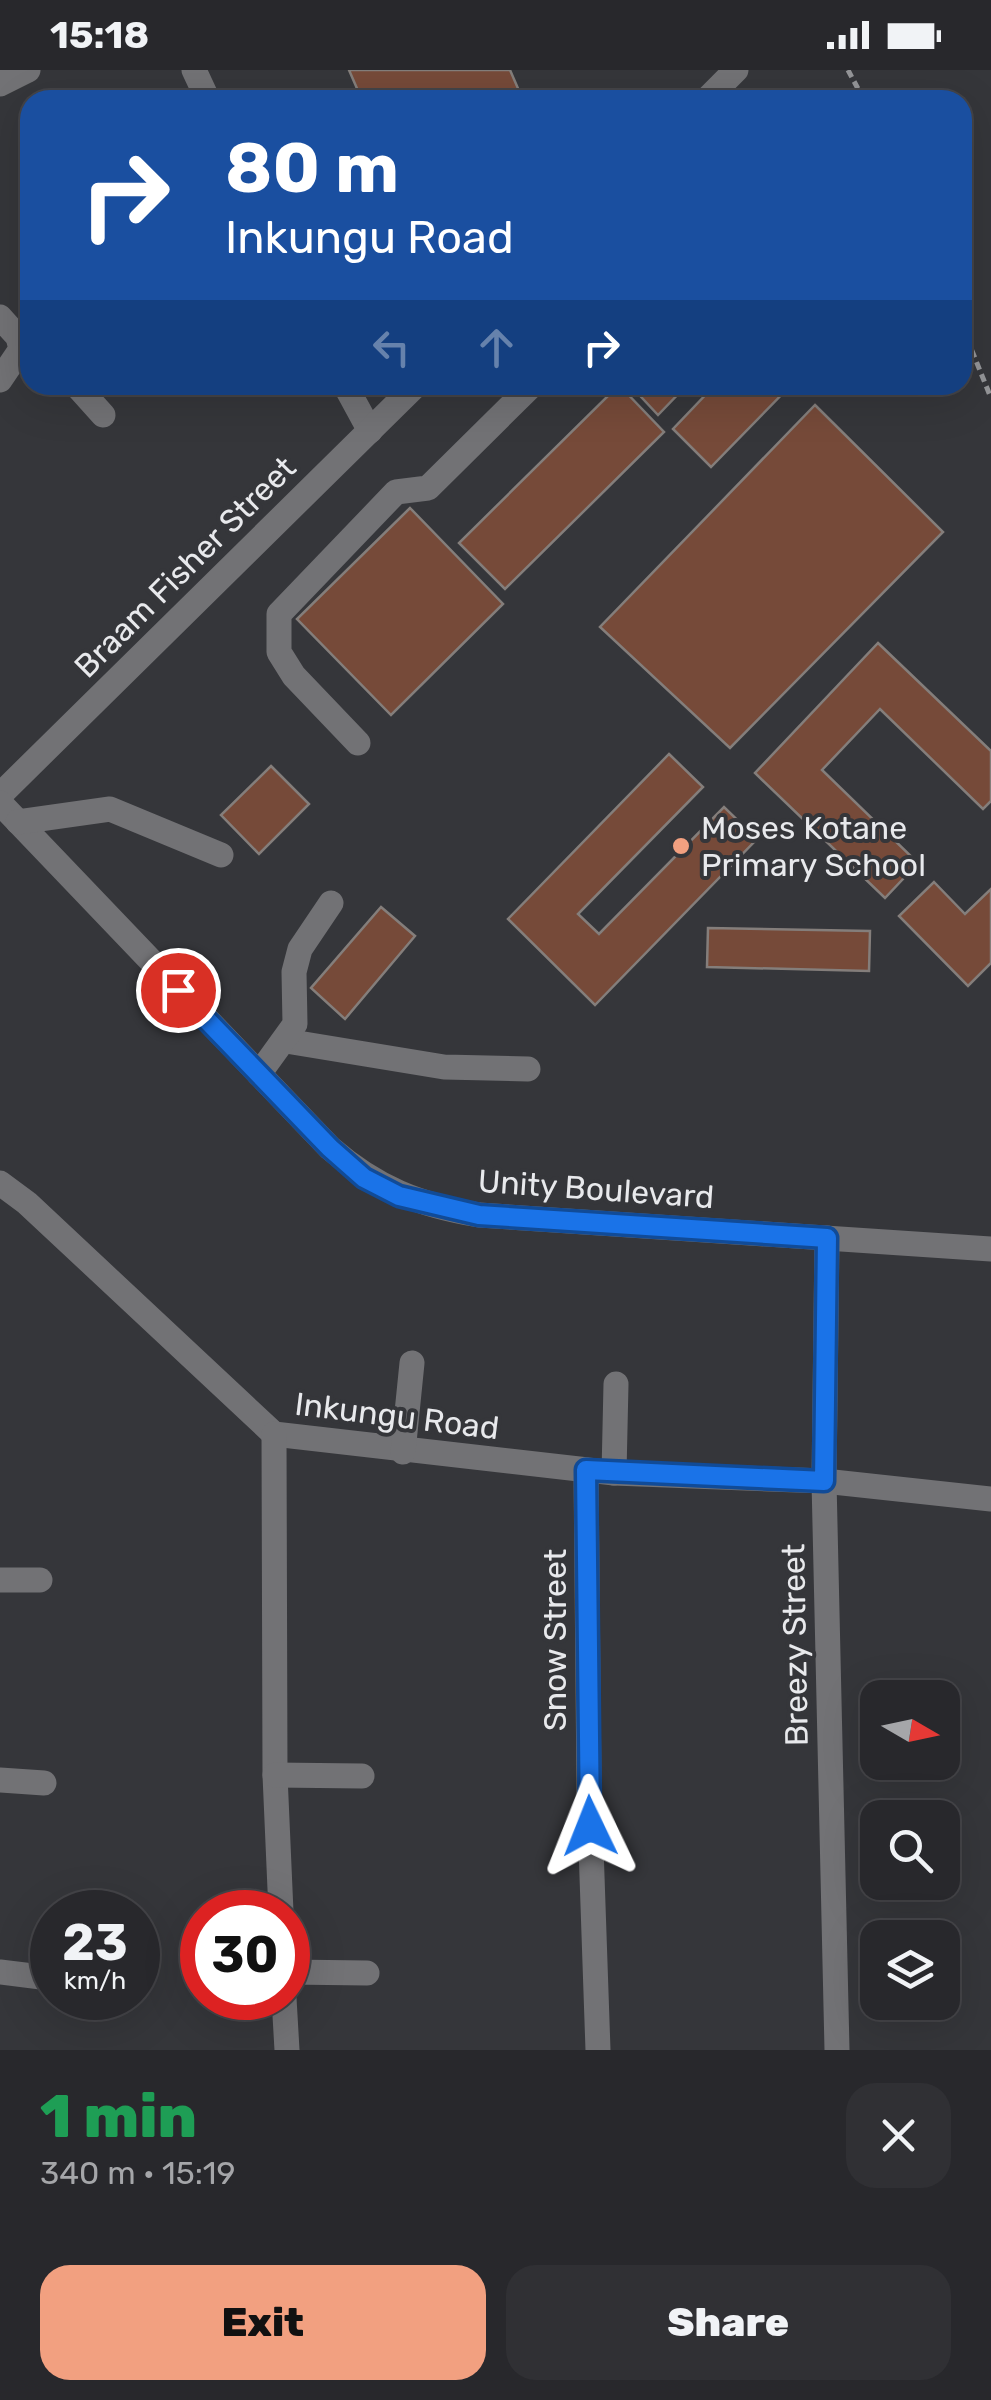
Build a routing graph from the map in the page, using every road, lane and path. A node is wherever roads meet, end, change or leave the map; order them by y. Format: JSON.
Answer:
{"nodes":[{"id":1,"x":28,"y":70,"type":"edge"},
{"id":2,"x":736,"y":70,"type":"edge"},
{"id":3,"x":0,"y":84,"type":"edge"},
{"id":4,"x":716,"y":90,"type":"edge"},
{"id":5,"x":0,"y":317,"type":"edge"},
{"id":6,"x":20,"y":341,"type":"edge"},
{"id":7,"x":972,"y":351,"type":"edge"},
{"id":8,"x":20,"y":358,"type":"edge"},
{"id":9,"x":0,"y":380,"type":"edge"},
{"id":10,"x":85,"y":395,"type":"edge"},
{"id":11,"x":350,"y":395,"type":"edge"},
{"id":12,"x":406,"y":395,"type":"edge"},
{"id":13,"x":522,"y":395,"type":"edge"},
{"id":14,"x":991,"y":398,"type":"edge"},
{"id":15,"x":103,"y":415,"type":"dead end"},
{"id":16,"x":370,"y":431,"type":"junction"},
{"id":17,"x":358,"y":743,"type":"dead end"},
{"id":18,"x":0,"y":794,"type":"edge"},
{"id":19,"x":9,"y":813,"type":"edge"},
{"id":20,"x":221,"y":855,"type":"dead end"},
{"id":21,"x":332,"y":903,"type":"dead end"},
{"id":22,"x":286,"y":1042,"type":"junction"},
{"id":23,"x":528,"y":1069,"type":"dead end"},
{"id":24,"x":259,"y":1074,"type":"junction"},
{"id":25,"x":0,"y":1182,"type":"edge"},
{"id":26,"x":827,"y":1238,"type":"junction"},
{"id":27,"x":991,"y":1249,"type":"edge"},
{"id":28,"x":412,"y":1363,"type":"dead end"},
{"id":29,"x":616,"y":1384,"type":"dead end"},
{"id":30,"x":274,"y":1434,"type":"junction"},
{"id":31,"x":402,"y":1452,"type":"junction"},
{"id":32,"x":586,"y":1470,"type":"junction"},
{"id":33,"x":614,"y":1473,"type":"junction"},
{"id":34,"x":824,"y":1481,"type":"junction"},
{"id":35,"x":991,"y":1499,"type":"edge"},
{"id":36,"x":0,"y":1580,"type":"edge"},
{"id":37,"x":40,"y":1580,"type":"dead end"},
{"id":38,"x":276,"y":1775,"type":"junction"},
{"id":39,"x":362,"y":1776,"type":"dead end"},
{"id":40,"x":0,"y":1780,"type":"edge"},
{"id":41,"x":44,"y":1783,"type":"dead end"},
{"id":42,"x":280,"y":1890,"type":"edge"},
{"id":43,"x":0,"y":1972,"type":"edge"},
{"id":44,"x":310,"y":1972,"type":"edge"},
{"id":45,"x":367,"y":1972,"type":"dead end"},
{"id":46,"x":30,"y":1976,"type":"edge"},
{"id":47,"x":285,"y":2020,"type":"edge"},
{"id":48,"x":286,"y":2050,"type":"edge"},
{"id":49,"x":598,"y":2050,"type":"edge"},
{"id":50,"x":838,"y":2050,"type":"edge"}],
"edges":[{"from":1,"to":3,"type":"street"},
{"from":2,"to":4,"type":"street"},
{"from":5,"to":6,"type":"street"},
{"from":7,"to":14,"type":"path"},
{"from":8,"to":9,"type":"street"},
{"from":10,"to":15,"type":"street"},
{"from":11,"to":16,"type":"street"},
{"from":12,"to":16,"type":"street","name":"Braam Fisher Street"},
{"from":13,"to":17,"type":"street"},
{"from":16,"to":18,"type":"street","name":"Braam Fisher Street"},
{"from":19,"to":20,"type":"street"},
{"from":19,"to":24,"type":"street","name":"Unity Boulevard"},
{"from":21,"to":22,"type":"street"},
{"from":22,"to":23,"type":"street"},
{"from":22,"to":24,"type":"street"},
{"from":24,"to":26,"type":"street","name":"Unity Boulevard"},
{"from":25,"to":30,"type":"street","name":"Inkungu Road"},
{"from":26,"to":27,"type":"street","name":"Unity Boulevard"},
{"from":26,"to":34,"type":"street","name":"Breezy Street"},
{"from":28,"to":31,"type":"street"},
{"from":29,"to":33,"type":"street"},
{"from":30,"to":31,"type":"street","name":"Inkungu Road"},
{"from":30,"to":38,"type":"street"},
{"from":31,"to":32,"type":"street","name":"Inkungu Road"},
{"from":32,"to":33,"type":"street","name":"Inkungu Road"},
{"from":32,"to":49,"type":"street","name":"Snow Street"},
{"from":33,"to":34,"type":"street","name":"Inkungu Road"},
{"from":34,"to":35,"type":"street","name":"Inkungu Road"},
{"from":34,"to":50,"type":"street","name":"Breezy Street"},
{"from":36,"to":37,"type":"street"},
{"from":38,"to":39,"type":"street"},
{"from":38,"to":42,"type":"street"},
{"from":40,"to":41,"type":"street"},
{"from":43,"to":46,"type":"street"},
{"from":44,"to":45,"type":"street"},
{"from":47,"to":48,"type":"street"}]}
